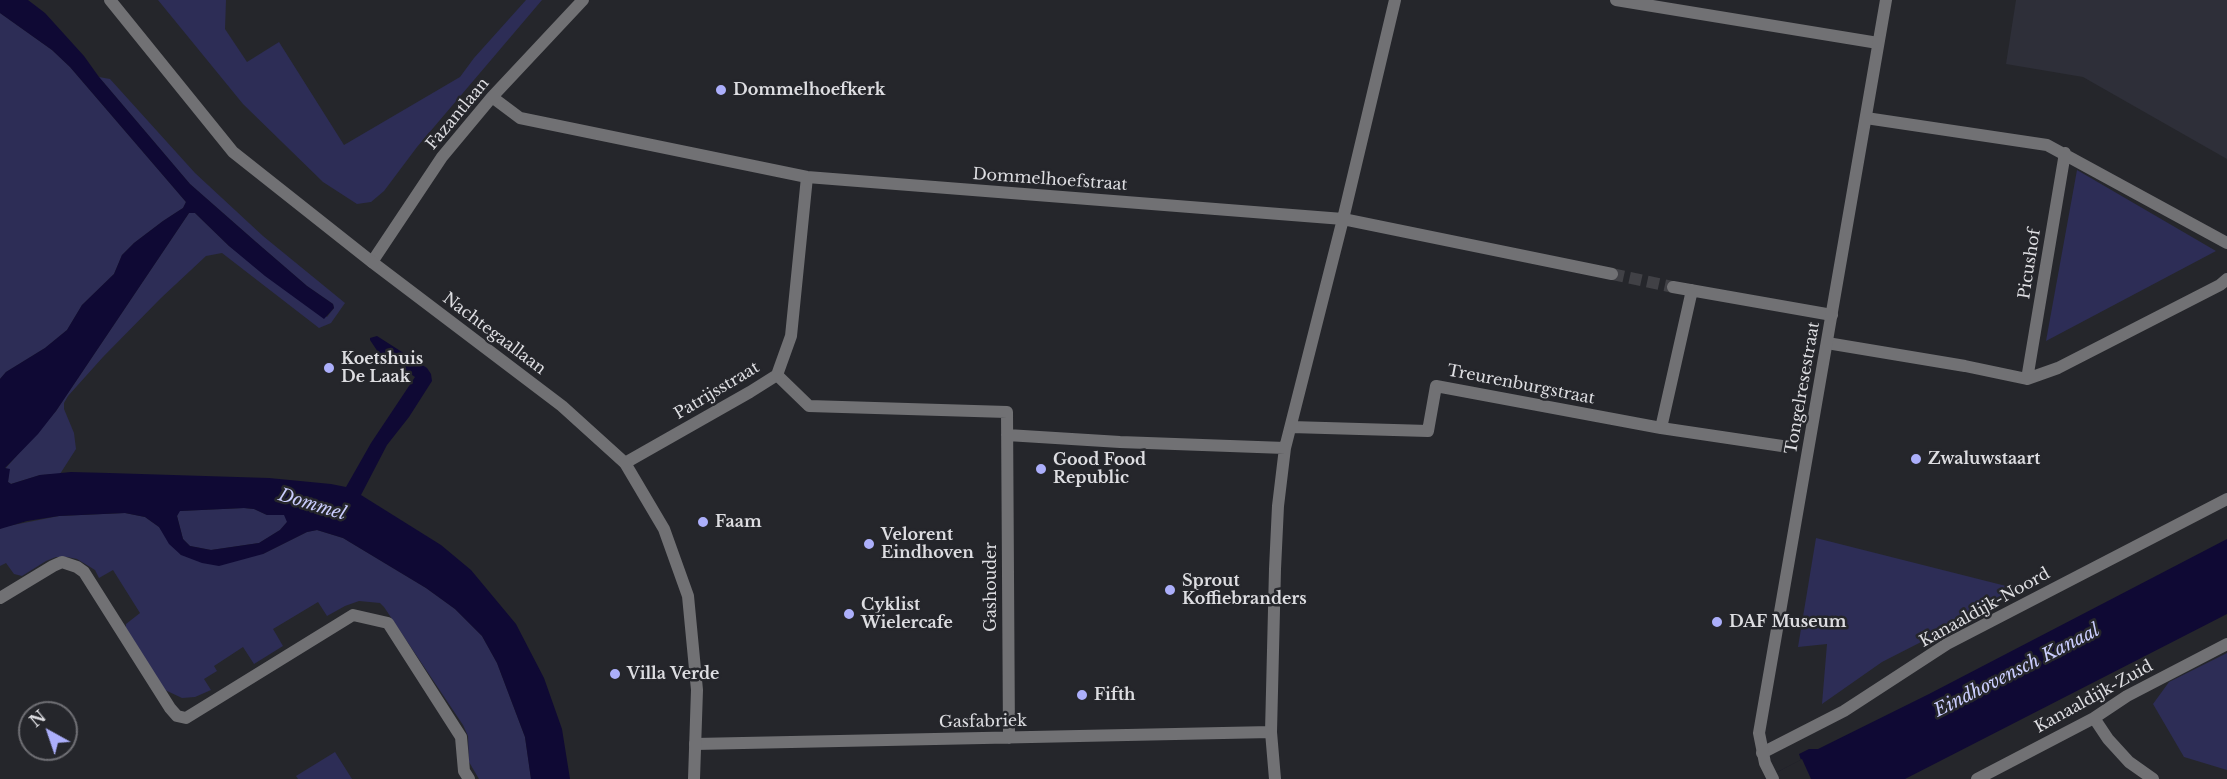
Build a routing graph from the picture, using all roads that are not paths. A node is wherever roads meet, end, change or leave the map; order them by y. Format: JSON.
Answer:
{"nodes":[{"id":1,"x":110,"y":0,"type":"edge"},
{"id":2,"x":583,"y":0,"type":"edge"},
{"id":3,"x":1395,"y":0,"type":"edge"},
{"id":4,"x":1616,"y":0,"type":"edge"},
{"id":5,"x":1886,"y":0,"type":"edge"},
{"id":6,"x":1878,"y":44,"type":"junction"},
{"id":7,"x":492,"y":97,"type":"junction"},
{"id":8,"x":1866,"y":117,"type":"junction"},
{"id":9,"x":2065,"y":153,"type":"junction"},
{"id":10,"x":807,"y":177,"type":"junction"},
{"id":11,"x":1343,"y":219,"type":"junction"},
{"id":12,"x":2227,"y":243,"type":"edge"},
{"id":13,"x":372,"y":262,"type":"junction"},
{"id":14,"x":1612,"y":274,"type":"tunnel mouth"},
{"id":15,"x":2227,"y":279,"type":"edge"},
{"id":16,"x":1673,"y":287,"type":"tunnel mouth"},
{"id":17,"x":1692,"y":291,"type":"junction"},
{"id":18,"x":1832,"y":315,"type":"junction"},
{"id":19,"x":1827,"y":343,"type":"junction"},
{"id":20,"x":777,"y":375,"type":"junction"},
{"id":21,"x":2027,"y":379,"type":"junction"},
{"id":22,"x":1291,"y":427,"type":"junction"},
{"id":23,"x":1660,"y":428,"type":"junction"},
{"id":24,"x":1006,"y":435,"type":"junction"},
{"id":25,"x":1782,"y":446,"type":"dead end"},
{"id":26,"x":1285,"y":448,"type":"junction"},
{"id":27,"x":625,"y":463,"type":"junction"},
{"id":28,"x":2227,"y":499,"type":"edge"},
{"id":29,"x":0,"y":598,"type":"edge"},
{"id":30,"x":2227,"y":644,"type":"edge"},
{"id":31,"x":2094,"y":718,"type":"junction"},
{"id":32,"x":1271,"y":732,"type":"junction"},
{"id":33,"x":1009,"y":738,"type":"junction"},
{"id":34,"x":695,"y":744,"type":"junction"},
{"id":35,"x":1762,"y":753,"type":"junction"},
{"id":36,"x":1772,"y":776,"type":"edge"},
{"id":37,"x":469,"y":779,"type":"edge"},
{"id":38,"x":694,"y":779,"type":"edge"},
{"id":39,"x":1275,"y":779,"type":"edge"},
{"id":40,"x":1977,"y":779,"type":"edge"},
{"id":41,"x":2153,"y":779,"type":"edge"}],
"edges":[{"from":1,"to":13,"type":"street","name":"Nachtegaallaan"},
{"from":2,"to":7,"type":"street","name":"Fazantlaan"},
{"from":3,"to":11,"type":"street"},
{"from":4,"to":6,"type":"street"},
{"from":5,"to":6,"type":"street","name":"Tongelresestraat"},
{"from":6,"to":8,"type":"street","name":"Tongelresestraat"},
{"from":7,"to":10,"type":"street","name":"Dommelhoefstraat"},
{"from":7,"to":13,"type":"street","name":"Fazantlaan"},
{"from":8,"to":9,"type":"street"},
{"from":8,"to":18,"type":"street","name":"Tongelresestraat"},
{"from":9,"to":12,"type":"street"},
{"from":9,"to":21,"type":"street","name":"Picushof"},
{"from":10,"to":11,"type":"street","name":"Dommelhoefstraat"},
{"from":10,"to":20,"type":"street","name":"Patrijsstraat"},
{"from":11,"to":14,"type":"street","name":"Dommelhoefstraat"},
{"from":11,"to":22,"type":"street"},
{"from":13,"to":27,"type":"street","name":"Nachtegaallaan"},
{"from":15,"to":21,"type":"street"},
{"from":16,"to":17,"type":"street"},
{"from":17,"to":18,"type":"street"},
{"from":17,"to":23,"type":"street"},
{"from":18,"to":19,"type":"street","name":"Tongelresestraat"},
{"from":19,"to":21,"type":"street"},
{"from":19,"to":35,"type":"street","name":"Tongelresestraat"},
{"from":20,"to":24,"type":"street","name":"Gashouder"},
{"from":20,"to":27,"type":"street","name":"Patrijsstraat"},
{"from":22,"to":23,"type":"street","name":"Treurenburgstraat"},
{"from":22,"to":26,"type":"street"},
{"from":23,"to":25,"type":"street","name":"Treurenburgstraat"},
{"from":24,"to":26,"type":"street"},
{"from":24,"to":33,"type":"street","name":"Gashouder"},
{"from":26,"to":32,"type":"street"},
{"from":27,"to":34,"type":"street","name":"Nachtegaallaan"},
{"from":28,"to":35,"type":"street","name":"Kanaaldijk-Noord"},
{"from":29,"to":37,"type":"street"},
{"from":30,"to":31,"type":"street","name":"Kanaaldijk-Zuid"},
{"from":31,"to":40,"type":"street","name":"Kanaaldijk-Zuid"},
{"from":31,"to":41,"type":"street"},
{"from":32,"to":33,"type":"street","name":"Gasfabriek"},
{"from":32,"to":39,"type":"street"},
{"from":33,"to":34,"type":"street","name":"Gasfabriek"},
{"from":34,"to":38,"type":"street","name":"Nachtegaallaan"},
{"from":35,"to":36,"type":"street","name":"Tongelresestraat"}]}
